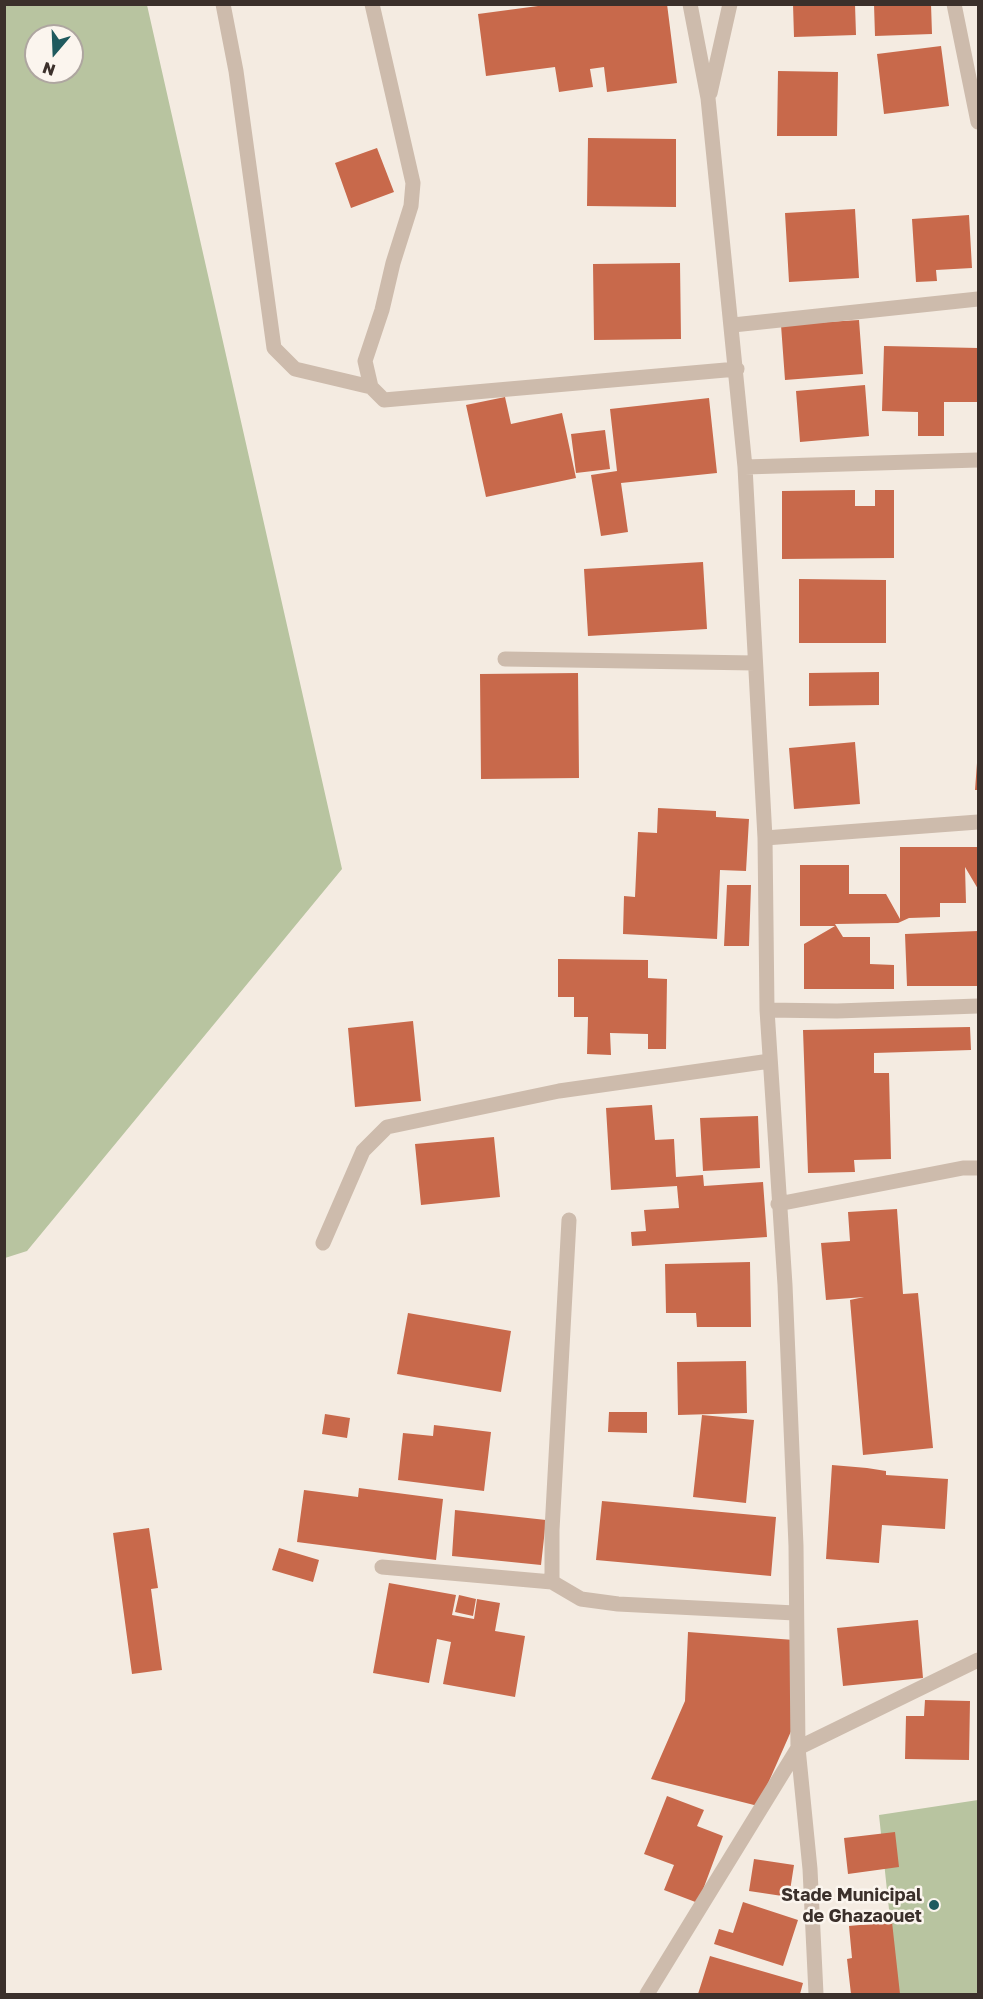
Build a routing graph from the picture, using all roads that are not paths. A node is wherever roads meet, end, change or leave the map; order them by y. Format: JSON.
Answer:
{"nodes":[{"id":1,"x":223,"y":4,"type":"edge"},
{"id":2,"x":372,"y":4,"type":"edge"},
{"id":3,"x":690,"y":4,"type":"edge"},
{"id":4,"x":730,"y":4,"type":"edge"},
{"id":5,"x":954,"y":4,"type":"edge"},
{"id":6,"x":708,"y":98,"type":"junction"},
{"id":7,"x":978,"y":122,"type":"edge"},
{"id":8,"x":978,"y":299,"type":"edge"},
{"id":9,"x":733,"y":325,"type":"junction"},
{"id":10,"x":737,"y":369,"type":"junction"},
{"id":11,"x":371,"y":387,"type":"junction"},
{"id":12,"x":978,"y":460,"type":"edge"},
{"id":13,"x":745,"y":467,"type":"junction"},
{"id":14,"x":505,"y":659,"type":"dead end"},
{"id":15,"x":755,"y":663,"type":"junction"},
{"id":16,"x":978,"y":822,"type":"edge"},
{"id":17,"x":765,"y":838,"type":"junction"},
{"id":18,"x":978,"y":1006,"type":"edge"},
{"id":19,"x":768,"y":1010,"type":"junction"},
{"id":20,"x":770,"y":1061,"type":"junction"},
{"id":21,"x":978,"y":1168,"type":"edge"},
{"id":22,"x":778,"y":1204,"type":"junction"},
{"id":23,"x":569,"y":1220,"type":"dead end"},
{"id":24,"x":323,"y":1243,"type":"dead end"},
{"id":25,"x":381,"y":1567,"type":"dead end"},
{"id":26,"x":552,"y":1582,"type":"junction"},
{"id":27,"x":795,"y":1613,"type":"junction"},
{"id":28,"x":978,"y":1660,"type":"edge"},
{"id":29,"x":798,"y":1748,"type":"junction"},
{"id":30,"x":647,"y":1995,"type":"edge"},
{"id":31,"x":816,"y":1995,"type":"edge"}],
"edges":[{"from":1,"to":11,"type":"street"},
{"from":2,"to":11,"type":"street"},
{"from":3,"to":6,"type":"street"},
{"from":4,"to":6,"type":"street"},
{"from":5,"to":7,"type":"street"},
{"from":6,"to":9,"type":"street"},
{"from":8,"to":9,"type":"street"},
{"from":9,"to":10,"type":"street"},
{"from":10,"to":11,"type":"street"},
{"from":10,"to":13,"type":"street"},
{"from":12,"to":13,"type":"street"},
{"from":13,"to":15,"type":"street"},
{"from":14,"to":15,"type":"street"},
{"from":15,"to":17,"type":"street"},
{"from":16,"to":17,"type":"street"},
{"from":17,"to":19,"type":"street"},
{"from":18,"to":19,"type":"street"},
{"from":19,"to":20,"type":"street"},
{"from":20,"to":22,"type":"street"},
{"from":20,"to":24,"type":"street"},
{"from":21,"to":22,"type":"street"},
{"from":22,"to":27,"type":"street"},
{"from":23,"to":26,"type":"street"},
{"from":25,"to":26,"type":"street"},
{"from":26,"to":27,"type":"street"},
{"from":27,"to":29,"type":"street"},
{"from":28,"to":29,"type":"street"},
{"from":29,"to":30,"type":"street"},
{"from":29,"to":31,"type":"street"}]}
